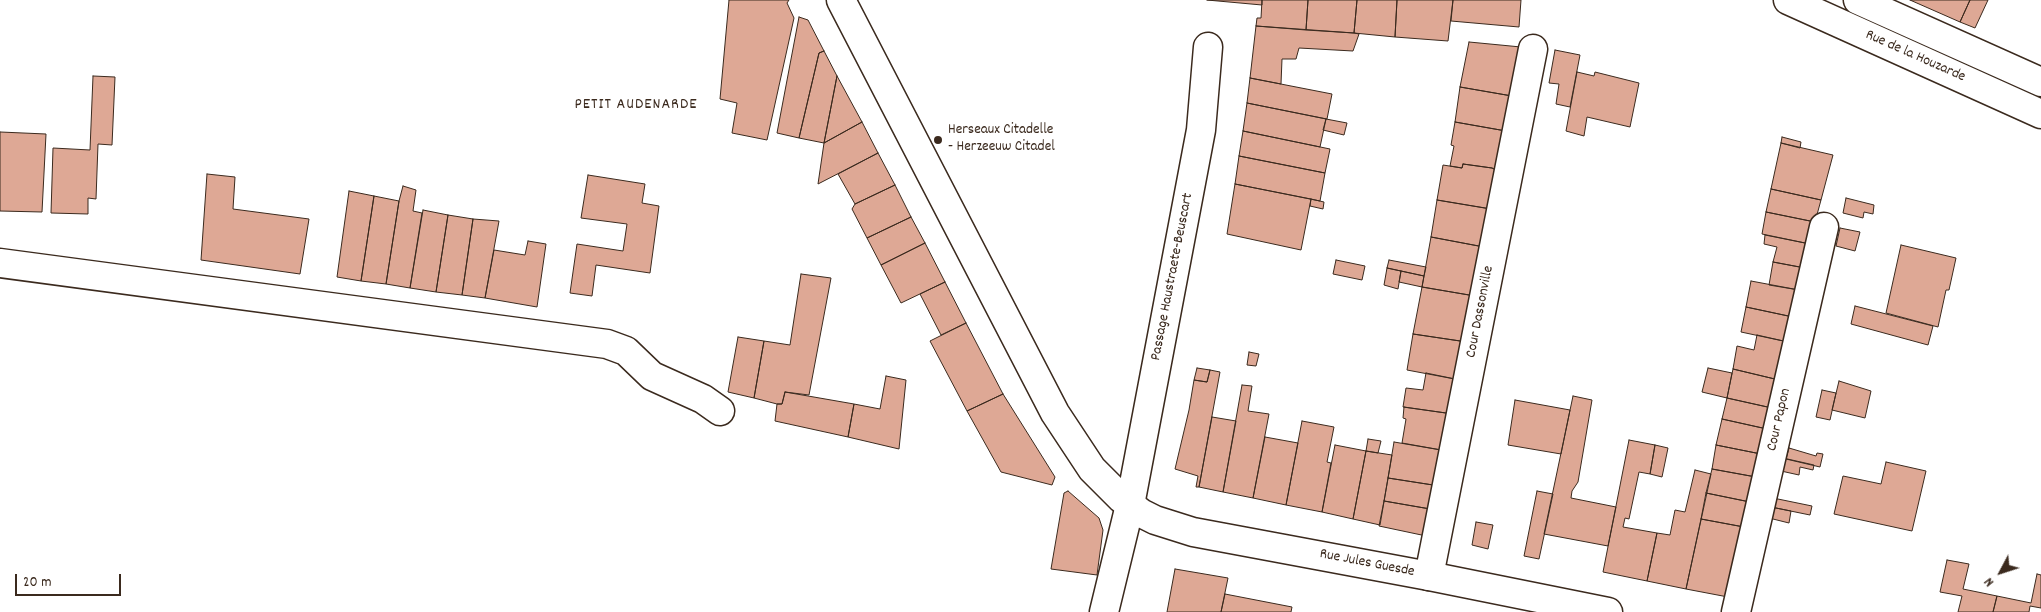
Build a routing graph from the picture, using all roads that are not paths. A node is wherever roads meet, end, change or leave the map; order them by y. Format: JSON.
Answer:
{"nodes":[{"id":1,"x":841,"y":0,"type":"edge"},
{"id":2,"x":1788,"y":0,"type":"edge"},
{"id":3,"x":1858,"y":0,"type":"edge"},
{"id":4,"x":1208,"y":47,"type":"dead end"},
{"id":5,"x":1534,"y":49,"type":"dead end"},
{"id":6,"x":2041,"y":82,"type":"edge"},
{"id":7,"x":2041,"y":114,"type":"edge"},
{"id":8,"x":1824,"y":227,"type":"dead end"},
{"id":9,"x":0,"y":263,"type":"edge"},
{"id":10,"x":720,"y":411,"type":"dead end"},
{"id":11,"x":1130,"y":505,"type":"junction"},
{"id":12,"x":1429,"y":576,"type":"junction"},
{"id":13,"x":1104,"y":612,"type":"edge"},
{"id":14,"x":1608,"y":612,"type":"edge"},
{"id":15,"x":1736,"y":612,"type":"edge"}],
"edges":[{"from":1,"to":11,"type":"street","name":"Rue Jules Guesde"},
{"from":2,"to":7,"type":"street","name":"Rue de la Houzarde"},
{"from":3,"to":6,"type":"street","name":"Rue de la Houzarde"},
{"from":4,"to":11,"type":"street","name":"Passage Haustraete-Beuscart"},
{"from":5,"to":12,"type":"street","name":"Cour Dassonville"},
{"from":8,"to":15,"type":"street","name":"Cour Papon"},
{"from":9,"to":10,"type":"street"},
{"from":11,"to":12,"type":"street","name":"Rue Jules Guesde"},
{"from":11,"to":13,"type":"street","name":"Passage Haustraete-Beuscart"},
{"from":12,"to":14,"type":"street","name":"Rue Jules Guesde"}]}
